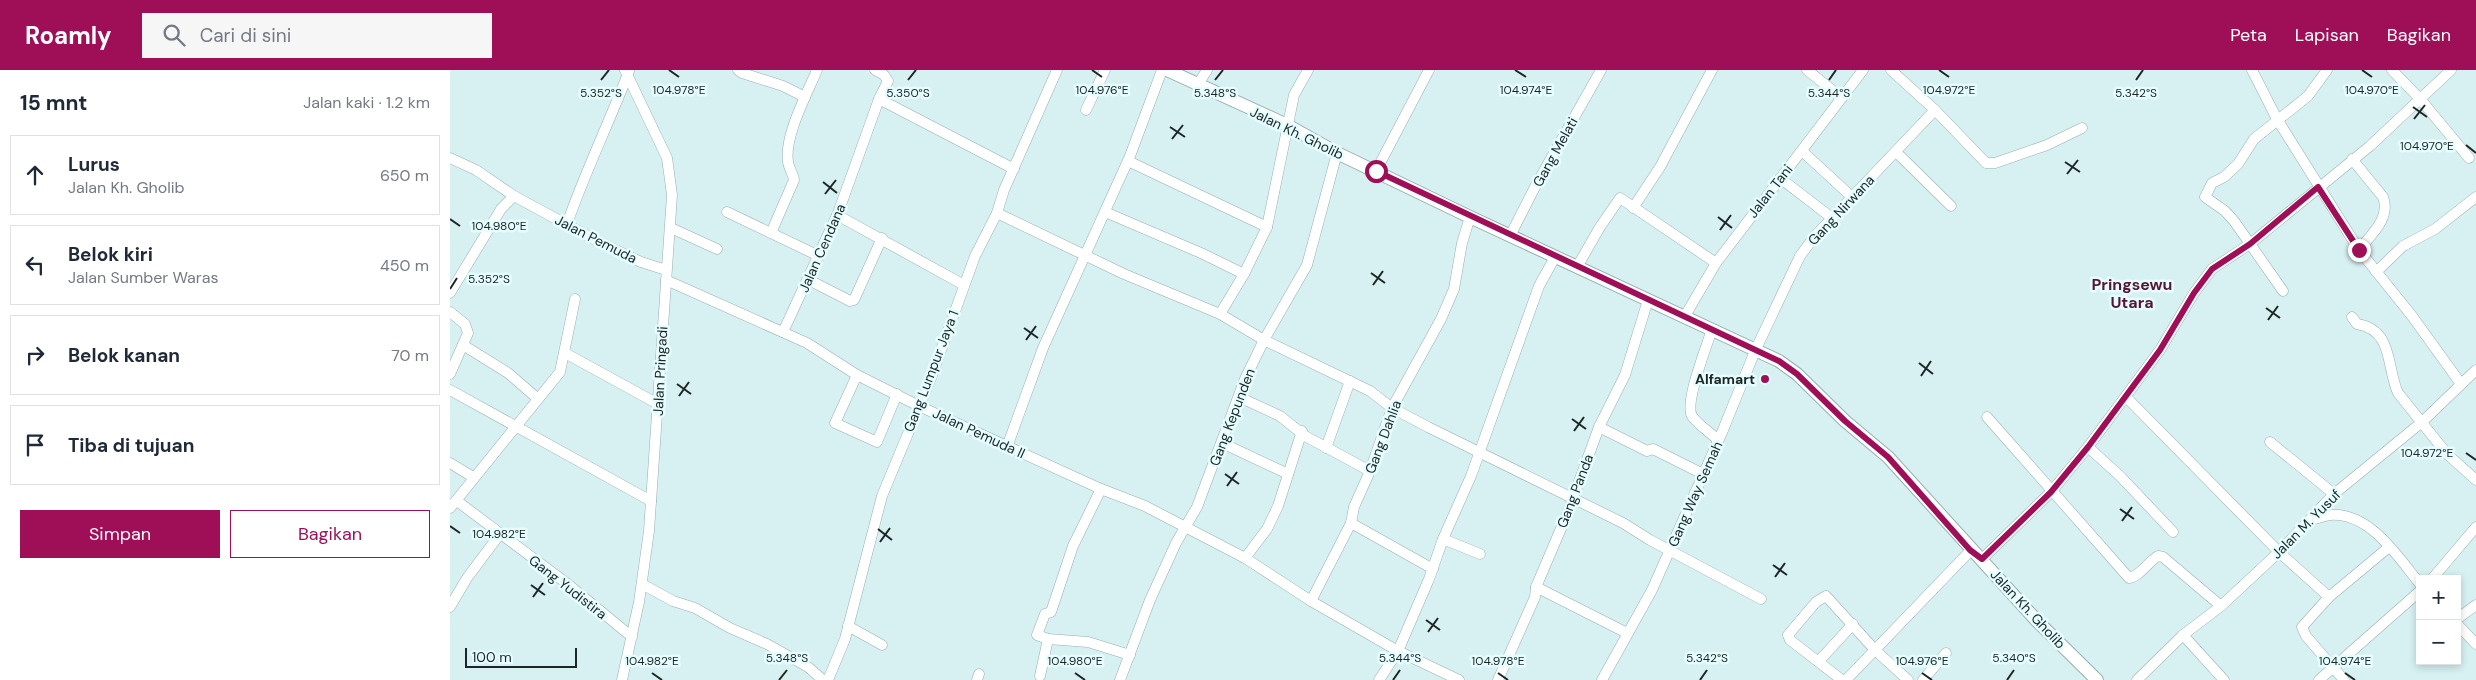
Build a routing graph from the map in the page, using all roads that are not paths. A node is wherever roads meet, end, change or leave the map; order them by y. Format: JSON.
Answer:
{"nodes":[{"id":1,"x":738,"y":70,"type":"edge"},
{"id":2,"x":817,"y":70,"type":"edge"},
{"id":3,"x":875,"y":70,"type":"edge"},
{"id":4,"x":1057,"y":70,"type":"edge"},
{"id":5,"x":1105,"y":70,"type":"edge"},
{"id":6,"x":1162,"y":70,"type":"edge"},
{"id":7,"x":1167,"y":70,"type":"edge"},
{"id":8,"x":1207,"y":70,"type":"edge"},
{"id":9,"x":1308,"y":70,"type":"edge"},
{"id":10,"x":1429,"y":70,"type":"edge"},
{"id":11,"x":1600,"y":70,"type":"edge"},
{"id":12,"x":1712,"y":70,"type":"edge"},
{"id":13,"x":1807,"y":70,"type":"edge"},
{"id":14,"x":1863,"y":70,"type":"edge"},
{"id":15,"x":1891,"y":70,"type":"edge"},
{"id":16,"x":2252,"y":70,"type":"edge"},
{"id":17,"x":2326,"y":70,"type":"edge"},
{"id":18,"x":2392,"y":70,"type":"edge"},
{"id":19,"x":2452,"y":70,"type":"edge"},
{"id":20,"x":627,"y":71,"type":"edge"},
{"id":21,"x":1196,"y":86,"type":"junction"},
{"id":22,"x":805,"y":96,"type":"junction"},
{"id":23,"x":1842,"y":98,"type":"junction"},
{"id":24,"x":879,"y":99,"type":"junction"},
{"id":25,"x":2420,"y":100,"type":"junction"},
{"id":26,"x":1086,"y":110,"type":"dead end"},
{"id":27,"x":1935,"y":110,"type":"junction"},
{"id":28,"x":2277,"y":119,"type":"junction"},
{"id":29,"x":1287,"y":125,"type":"junction"},
{"id":30,"x":2082,"y":128,"type":"dead end"},
{"id":31,"x":1802,"y":151,"type":"junction"},
{"id":32,"x":1896,"y":152,"type":"junction"},
{"id":33,"x":1337,"y":153,"type":"junction"},
{"id":34,"x":450,"y":158,"type":"edge"},
{"id":35,"x":2468,"y":158,"type":"dead end"},
{"id":36,"x":2352,"y":159,"type":"junction"},
{"id":37,"x":1128,"y":162,"type":"junction"},
{"id":38,"x":1014,"y":169,"type":"junction"},
{"id":39,"x":1376,"y":171,"type":"junction"},
{"id":40,"x":1780,"y":178,"type":"junction"},
{"id":41,"x":2318,"y":187,"type":"junction"},
{"id":42,"x":514,"y":196,"type":"junction"},
{"id":43,"x":1852,"y":197,"type":"junction"},
{"id":44,"x":2476,"y":197,"type":"edge"},
{"id":45,"x":1951,"y":206,"type":"dead end"},
{"id":46,"x":1633,"y":208,"type":"junction"},
{"id":47,"x":727,"y":212,"type":"dead end"},
{"id":48,"x":1105,"y":212,"type":"junction"},
{"id":49,"x":997,"y":213,"type":"junction"},
{"id":50,"x":837,"y":215,"type":"junction"},
{"id":51,"x":1470,"y":217,"type":"junction"},
{"id":52,"x":1832,"y":218,"type":"junction"},
{"id":53,"x":567,"y":224,"type":"junction"},
{"id":54,"x":1267,"y":227,"type":"junction"},
{"id":55,"x":671,"y":228,"type":"junction"},
{"id":56,"x":771,"y":233,"type":"junction"},
{"id":57,"x":1510,"y":236,"type":"junction"},
{"id":58,"x":882,"y":238,"type":"junction"},
{"id":59,"x":2250,"y":244,"type":"junction"},
{"id":60,"x":718,"y":249,"type":"dead end"},
{"id":61,"x":2359,"y":250,"type":"junction"},
{"id":62,"x":1085,"y":255,"type":"junction"},
{"id":63,"x":819,"y":256,"type":"junction"},
{"id":64,"x":1555,"y":257,"type":"junction"},
{"id":65,"x":1716,"y":263,"type":"junction"},
{"id":66,"x":1577,"y":267,"type":"junction"},
{"id":67,"x":2376,"y":272,"type":"junction"},
{"id":68,"x":1244,"y":274,"type":"junction"},
{"id":69,"x":666,"y":275,"type":"junction"},
{"id":70,"x":809,"y":280,"type":"junction"},
{"id":71,"x":964,"y":285,"type":"junction"},
{"id":72,"x":2283,"y":291,"type":"dead end"},
{"id":73,"x":450,"y":293,"type":"edge"},
{"id":74,"x":575,"y":299,"type":"dead end"},
{"id":75,"x":1648,"y":300,"type":"junction"},
{"id":76,"x":450,"y":312,"type":"edge"},
{"id":77,"x":1220,"y":314,"type":"junction"},
{"id":78,"x":1685,"y":316,"type":"junction"},
{"id":79,"x":2352,"y":317,"type":"dead end"},
{"id":80,"x":1712,"y":329,"type":"junction"},
{"id":81,"x":783,"y":332,"type":"junction"},
{"id":82,"x":1264,"y":340,"type":"junction"},
{"id":83,"x":463,"y":346,"type":"junction"},
{"id":84,"x":1755,"y":351,"type":"junction"},
{"id":85,"x":564,"y":353,"type":"junction"},
{"id":86,"x":2476,"y":370,"type":"edge"},
{"id":87,"x":450,"y":374,"type":"edge"},
{"id":88,"x":857,"y":375,"type":"junction"},
{"id":89,"x":1350,"y":381,"type":"junction"},
{"id":90,"x":2461,"y":384,"type":"junction"},
{"id":91,"x":450,"y":390,"type":"edge"},
{"id":92,"x":897,"y":394,"type":"junction"},
{"id":93,"x":1239,"y":397,"type":"junction"},
{"id":94,"x":2126,"y":397,"type":"junction"},
{"id":95,"x":537,"y":398,"type":"junction"},
{"id":96,"x":658,"y":404,"type":"junction"},
{"id":97,"x":919,"y":406,"type":"junction"},
{"id":98,"x":1392,"y":408,"type":"junction"},
{"id":99,"x":1987,"y":417,"type":"dead end"},
{"id":100,"x":2422,"y":422,"type":"junction"},
{"id":101,"x":515,"y":426,"type":"junction"},
{"id":102,"x":1599,"y":427,"type":"junction"},
{"id":103,"x":1302,"y":432,"type":"junction"},
{"id":104,"x":1718,"y":440,"type":"junction"},
{"id":105,"x":2270,"y":442,"type":"dead end"},
{"id":106,"x":1222,"y":443,"type":"junction"},
{"id":107,"x":1007,"y":447,"type":"junction"},
{"id":108,"x":2088,"y":447,"type":"junction"},
{"id":109,"x":1326,"y":448,"type":"junction"},
{"id":110,"x":1479,"y":453,"type":"junction"},
{"id":111,"x":450,"y":463,"type":"edge"},
{"id":112,"x":1370,"y":471,"type":"junction"},
{"id":113,"x":1288,"y":474,"type":"junction"},
{"id":114,"x":1703,"y":474,"type":"junction"},
{"id":115,"x":473,"y":477,"type":"junction"},
{"id":116,"x":2476,"y":480,"type":"edge"},
{"id":117,"x":1101,"y":489,"type":"junction"},
{"id":118,"x":2051,"y":492,"type":"junction"},
{"id":119,"x":2334,"y":494,"type":"junction"},
{"id":120,"x":1572,"y":499,"type":"junction"},
{"id":121,"x":651,"y":501,"type":"junction"},
{"id":122,"x":453,"y":504,"type":"edge"},
{"id":123,"x":2307,"y":521,"type":"junction"},
{"id":124,"x":1351,"y":523,"type":"junction"},
{"id":125,"x":2476,"y":527,"type":"edge"},
{"id":126,"x":1186,"y":529,"type":"junction"},
{"id":127,"x":2174,"y":532,"type":"dead end"},
{"id":128,"x":500,"y":534,"type":"junction"},
{"id":129,"x":1443,"y":540,"type":"junction"},
{"id":130,"x":2389,"y":547,"type":"junction"},
{"id":131,"x":1670,"y":550,"type":"junction"},
{"id":132,"x":1970,"y":550,"type":"junction"},
{"id":133,"x":2279,"y":552,"type":"junction"},
{"id":134,"x":1480,"y":554,"type":"dead end"},
{"id":135,"x":1245,"y":558,"type":"junction"},
{"id":136,"x":1982,"y":559,"type":"junction"},
{"id":137,"x":1433,"y":569,"type":"junction"},
{"id":138,"x":2435,"y":575,"type":"edge"},
{"id":139,"x":2416,"y":579,"type":"edge"},
{"id":140,"x":642,"y":584,"type":"junction"},
{"id":141,"x":1536,"y":587,"type":"junction"},
{"id":142,"x":2416,"y":595,"type":"edge"},
{"id":143,"x":2329,"y":597,"type":"junction"},
{"id":144,"x":1761,"y":599,"type":"dead end"},
{"id":145,"x":1311,"y":601,"type":"junction"},
{"id":146,"x":2476,"y":605,"type":"edge"},
{"id":147,"x":2221,"y":606,"type":"junction"},
{"id":148,"x":450,"y":607,"type":"edge"},
{"id":149,"x":2461,"y":616,"type":"edge"},
{"id":150,"x":1853,"y":624,"type":"junction"},
{"id":151,"x":848,"y":626,"type":"junction"},
{"id":152,"x":2461,"y":628,"type":"edge"},
{"id":153,"x":1626,"y":633,"type":"junction"},
{"id":154,"x":2183,"y":635,"type":"junction"},
{"id":155,"x":632,"y":637,"type":"junction"},
{"id":156,"x":1048,"y":639,"type":"junction"},
{"id":157,"x":2476,"y":644,"type":"edge"},
{"id":158,"x":882,"y":645,"type":"dead end"},
{"id":159,"x":1875,"y":650,"type":"junction"},
{"id":160,"x":1398,"y":651,"type":"junction"},
{"id":161,"x":1946,"y":653,"type":"dead end"},
{"id":162,"x":1130,"y":654,"type":"junction"},
{"id":163,"x":1819,"y":661,"type":"junction"},
{"id":164,"x":2334,"y":667,"type":"junction"},
{"id":165,"x":1040,"y":676,"type":"dead end"},
{"id":166,"x":1124,"y":679,"type":"edge"},
{"id":167,"x":622,"y":680,"type":"edge"},
{"id":168,"x":823,"y":680,"type":"edge"},
{"id":169,"x":828,"y":680,"type":"edge"},
{"id":170,"x":1379,"y":680,"type":"edge"},
{"id":171,"x":1459,"y":680,"type":"edge"},
{"id":172,"x":1498,"y":680,"type":"edge"},
{"id":173,"x":1602,"y":680,"type":"edge"},
{"id":174,"x":1844,"y":680,"type":"edge"},
{"id":175,"x":1908,"y":680,"type":"edge"},
{"id":176,"x":1923,"y":680,"type":"edge"},
{"id":177,"x":2097,"y":680,"type":"edge"},
{"id":178,"x":2137,"y":680,"type":"edge"},
{"id":179,"x":2224,"y":680,"type":"edge"},
{"id":180,"x":2319,"y":680,"type":"edge"},
{"id":181,"x":2344,"y":680,"type":"edge"}],
"edges":[{"from":1,"to":22,"type":"street"},
{"from":2,"to":22,"type":"street"},
{"from":3,"to":24,"type":"street","name":"Jalan Cendana"},
{"from":4,"to":38,"type":"street","name":"Gang Lumpur Jaya 1"},
{"from":5,"to":26,"type":"street"},
{"from":6,"to":37,"type":"street"},
{"from":7,"to":21,"type":"main road","name":"Jalan Kh. Gholib"},
{"from":8,"to":21,"type":"street"},
{"from":9,"to":29,"type":"street"},
{"from":10,"to":39,"type":"street"},
{"from":11,"to":57,"type":"street","name":"Gang Melati"},
{"from":12,"to":46,"type":"street"},
{"from":13,"to":23,"type":"street"},
{"from":14,"to":23,"type":"street","name":"Jalan Tani"},
{"from":15,"to":27,"type":"street"},
{"from":16,"to":28,"type":"street"},
{"from":17,"to":28,"type":"street"},
{"from":18,"to":25,"type":"street"},
{"from":19,"to":25,"type":"street"},
{"from":20,"to":53,"type":"street"},
{"from":20,"to":55,"type":"street","name":"Jalan Pringadi"},
{"from":21,"to":29,"type":"main road","name":"Jalan Kh. Gholib"},
{"from":22,"to":56,"type":"street"},
{"from":23,"to":31,"type":"street","name":"Jalan Tani"},
{"from":24,"to":38,"type":"street"},
{"from":24,"to":50,"type":"street","name":"Jalan Cendana"},
{"from":25,"to":35,"type":"street"},
{"from":25,"to":36,"type":"street"},
{"from":27,"to":30,"type":"street"},
{"from":27,"to":32,"type":"street","name":"Gang Nirwana"},
{"from":28,"to":41,"type":"street"},
{"from":28,"to":59,"type":"street"},
{"from":29,"to":33,"type":"main road","name":"Jalan Kh. Gholib"},
{"from":29,"to":54,"type":"street"},
{"from":31,"to":40,"type":"street","name":"Jalan Tani"},
{"from":31,"to":43,"type":"street"},
{"from":32,"to":43,"type":"street","name":"Gang Nirwana"},
{"from":32,"to":45,"type":"street"},
{"from":33,"to":39,"type":"main road","name":"Jalan Kh. Gholib"},
{"from":33,"to":82,"type":"street","name":"Gang Kepunden"},
{"from":34,"to":42,"type":"street","name":"Jalan Pemuda"},
{"from":36,"to":41,"type":"street"},
{"from":36,"to":61,"type":"street"},
{"from":37,"to":48,"type":"street"},
{"from":37,"to":54,"type":"street"},
{"from":38,"to":49,"type":"street","name":"Gang Lumpur Jaya 1"},
{"from":39,"to":51,"type":"main road","name":"Jalan Kh. Gholib"},
{"from":40,"to":52,"type":"street"},
{"from":40,"to":65,"type":"street","name":"Jalan Tani"},
{"from":41,"to":59,"type":"street"},
{"from":41,"to":61,"type":"street"},
{"from":42,"to":53,"type":"street","name":"Jalan Pemuda"},
{"from":42,"to":73,"type":"street"},
{"from":43,"to":52,"type":"street","name":"Gang Nirwana"},
{"from":44,"to":67,"type":"street"},
{"from":46,"to":65,"type":"street"},
{"from":46,"to":66,"type":"street"},
{"from":47,"to":56,"type":"street"},
{"from":48,"to":62,"type":"street"},
{"from":48,"to":68,"type":"street"},
{"from":49,"to":62,"type":"street"},
{"from":49,"to":71,"type":"street","name":"Gang Lumpur Jaya 1"},
{"from":50,"to":58,"type":"street"},
{"from":50,"to":63,"type":"street","name":"Jalan Cendana"},
{"from":51,"to":57,"type":"main road","name":"Jalan Kh. Gholib"},
{"from":51,"to":98,"type":"street","name":"Gang Dahlia"},
{"from":52,"to":84,"type":"street","name":"Gang Nirwana"},
{"from":53,"to":69,"type":"street","name":"Jalan Pemuda"},
{"from":54,"to":68,"type":"street"},
{"from":55,"to":60,"type":"street"},
{"from":55,"to":69,"type":"street","name":"Jalan Pringadi"},
{"from":56,"to":63,"type":"street"},
{"from":57,"to":64,"type":"main road","name":"Jalan Kh. Gholib"},
{"from":58,"to":70,"type":"street"},
{"from":58,"to":71,"type":"street"},
{"from":59,"to":72,"type":"street"},
{"from":59,"to":94,"type":"street"},
{"from":61,"to":67,"type":"street"},
{"from":62,"to":77,"type":"street"},
{"from":62,"to":107,"type":"street"},
{"from":63,"to":70,"type":"street","name":"Jalan Cendana"},
{"from":64,"to":66,"type":"main road","name":"Jalan Kh. Gholib"},
{"from":64,"to":110,"type":"street"},
{"from":65,"to":78,"type":"street","name":"Jalan Tani"},
{"from":66,"to":75,"type":"main road","name":"Jalan Kh. Gholib"},
{"from":67,"to":90,"type":"street"},
{"from":68,"to":77,"type":"street"},
{"from":69,"to":81,"type":"street","name":"Jalan Pemuda II"},
{"from":69,"to":96,"type":"street","name":"Jalan Pringadi"},
{"from":70,"to":81,"type":"street","name":"Jalan Cendana"},
{"from":71,"to":97,"type":"street","name":"Gang Lumpur Jaya 1"},
{"from":74,"to":85,"type":"street"},
{"from":75,"to":78,"type":"main road","name":"Jalan Kh. Gholib"},
{"from":75,"to":102,"type":"street","name":"Gang Panda"},
{"from":76,"to":83,"type":"street"},
{"from":77,"to":82,"type":"street"},
{"from":78,"to":80,"type":"main road","name":"Jalan Kh. Gholib"},
{"from":79,"to":100,"type":"street"},
{"from":80,"to":84,"type":"main road","name":"Jalan Kh. Gholib"},
{"from":80,"to":104,"type":"street"},
{"from":81,"to":88,"type":"street","name":"Jalan Pemuda II"},
{"from":82,"to":89,"type":"street"},
{"from":82,"to":93,"type":"street","name":"Gang Kepunden"},
{"from":83,"to":87,"type":"street"},
{"from":83,"to":95,"type":"street"},
{"from":84,"to":104,"type":"street","name":"Gang Way Semah"},
{"from":84,"to":132,"type":"main road","name":"Jalan Kh. Gholib"},
{"from":85,"to":95,"type":"street"},
{"from":85,"to":96,"type":"street"},
{"from":86,"to":90,"type":"street","name":"Jalan M. Yusuf"},
{"from":88,"to":92,"type":"street","name":"Jalan Pemuda II"},
{"from":88,"to":92,"type":"street"},
{"from":89,"to":98,"type":"street"},
{"from":89,"to":109,"type":"street"},
{"from":90,"to":100,"type":"street","name":"Jalan M. Yusuf"},
{"from":91,"to":101,"type":"street"},
{"from":92,"to":97,"type":"street","name":"Jalan Pemuda II"},
{"from":93,"to":103,"type":"street"},
{"from":93,"to":106,"type":"street","name":"Gang Kepunden"},
{"from":94,"to":108,"type":"street"},
{"from":94,"to":133,"type":"street"},
{"from":95,"to":101,"type":"street"},
{"from":96,"to":121,"type":"street","name":"Jalan Pringadi"},
{"from":97,"to":107,"type":"street","name":"Jalan Pemuda II"},
{"from":97,"to":151,"type":"street","name":"Gang Lumpur Jaya 1"},
{"from":98,"to":110,"type":"street"},
{"from":98,"to":112,"type":"street","name":"Gang Dahlia"},
{"from":99,"to":118,"type":"street"},
{"from":100,"to":116,"type":"street"},
{"from":100,"to":119,"type":"street","name":"Jalan M. Yusuf"},
{"from":101,"to":115,"type":"street"},
{"from":101,"to":121,"type":"street"},
{"from":102,"to":114,"type":"street"},
{"from":102,"to":120,"type":"street","name":"Gang Panda"},
{"from":103,"to":109,"type":"street"},
{"from":103,"to":113,"type":"street"},
{"from":104,"to":114,"type":"street","name":"Gang Way Semah"},
{"from":105,"to":119,"type":"street"},
{"from":106,"to":113,"type":"street"},
{"from":106,"to":126,"type":"street","name":"Gang Kepunden"},
{"from":107,"to":117,"type":"street","name":"Jalan Pemuda II"},
{"from":108,"to":118,"type":"street"},
{"from":108,"to":127,"type":"street"},
{"from":109,"to":112,"type":"street"},
{"from":110,"to":120,"type":"street"},
{"from":110,"to":129,"type":"street"},
{"from":111,"to":115,"type":"street"},
{"from":112,"to":124,"type":"street","name":"Gang Dahlia"},
{"from":113,"to":135,"type":"street"},
{"from":114,"to":131,"type":"street","name":"Gang Way Semah"},
{"from":115,"to":122,"type":"street"},
{"from":117,"to":126,"type":"street","name":"Jalan Pemuda II"},
{"from":117,"to":156,"type":"street"},
{"from":118,"to":136,"type":"street"},
{"from":118,"to":147,"type":"street"},
{"from":119,"to":123,"type":"street","name":"Jalan M. Yusuf"},
{"from":120,"to":131,"type":"street"},
{"from":120,"to":141,"type":"street","name":"Gang Panda"},
{"from":121,"to":140,"type":"street","name":"Jalan Pringadi"},
{"from":122,"to":128,"type":"street","name":"Gang Yudistira"},
{"from":123,"to":130,"type":"street"},
{"from":123,"to":133,"type":"street","name":"Jalan M. Yusuf"},
{"from":124,"to":137,"type":"street"},
{"from":124,"to":145,"type":"street","name":"Gang Dahlia"},
{"from":125,"to":138,"type":"street"},
{"from":126,"to":135,"type":"street","name":"Jalan Pemuda II"},
{"from":126,"to":162,"type":"street","name":"Gang Kepunden"},
{"from":128,"to":148,"type":"street"},
{"from":128,"to":155,"type":"street","name":"Gang Yudistira"},
{"from":129,"to":134,"type":"street"},
{"from":129,"to":137,"type":"street"},
{"from":130,"to":139,"type":"street"},
{"from":130,"to":143,"type":"street"},
{"from":131,"to":144,"type":"street"},
{"from":131,"to":153,"type":"street","name":"Gang Way Semah"},
{"from":132,"to":136,"type":"main road","name":"Jalan Kh. Gholib"},
{"from":132,"to":159,"type":"street"},
{"from":133,"to":143,"type":"street"},
{"from":133,"to":147,"type":"street","name":"Jalan M. Yusuf"},
{"from":135,"to":145,"type":"street","name":"Jalan Pemuda II"},
{"from":136,"to":177,"type":"main road","name":"Jalan Kh. Gholib"},
{"from":137,"to":160,"type":"street"},
{"from":140,"to":155,"type":"street","name":"Jalan Pringadi"},
{"from":140,"to":168,"type":"street"},
{"from":141,"to":153,"type":"street"},
{"from":141,"to":172,"type":"street","name":"Gang Panda"},
{"from":142,"to":164,"type":"street"},
{"from":143,"to":164,"type":"street"},
{"from":145,"to":160,"type":"street","name":"Jalan Pemuda II"},
{"from":146,"to":149,"type":"street"},
{"from":147,"to":154,"type":"street","name":"Jalan M. Yusuf"},
{"from":150,"to":159,"type":"street"},
{"from":150,"to":163,"type":"street"},
{"from":150,"to":163,"type":"street"},
{"from":151,"to":158,"type":"street"},
{"from":151,"to":169,"type":"street","name":"Gang Lumpur Jaya 1"},
{"from":152,"to":157,"type":"street"},
{"from":153,"to":173,"type":"street","name":"Gang Way Semah"},
{"from":154,"to":178,"type":"street","name":"Jalan M. Yusuf"},
{"from":154,"to":179,"type":"street"},
{"from":155,"to":167,"type":"street","name":"Jalan Pringadi"},
{"from":156,"to":162,"type":"street"},
{"from":156,"to":165,"type":"street"},
{"from":159,"to":174,"type":"street"},
{"from":159,"to":175,"type":"street"},
{"from":160,"to":170,"type":"street"},
{"from":160,"to":171,"type":"street","name":"Jalan Pemuda II"},
{"from":161,"to":176,"type":"street"},
{"from":162,"to":166,"type":"street","name":"Gang Kepunden"},
{"from":163,"to":174,"type":"street"},
{"from":164,"to":180,"type":"street"},
{"from":164,"to":181,"type":"street"}]}
